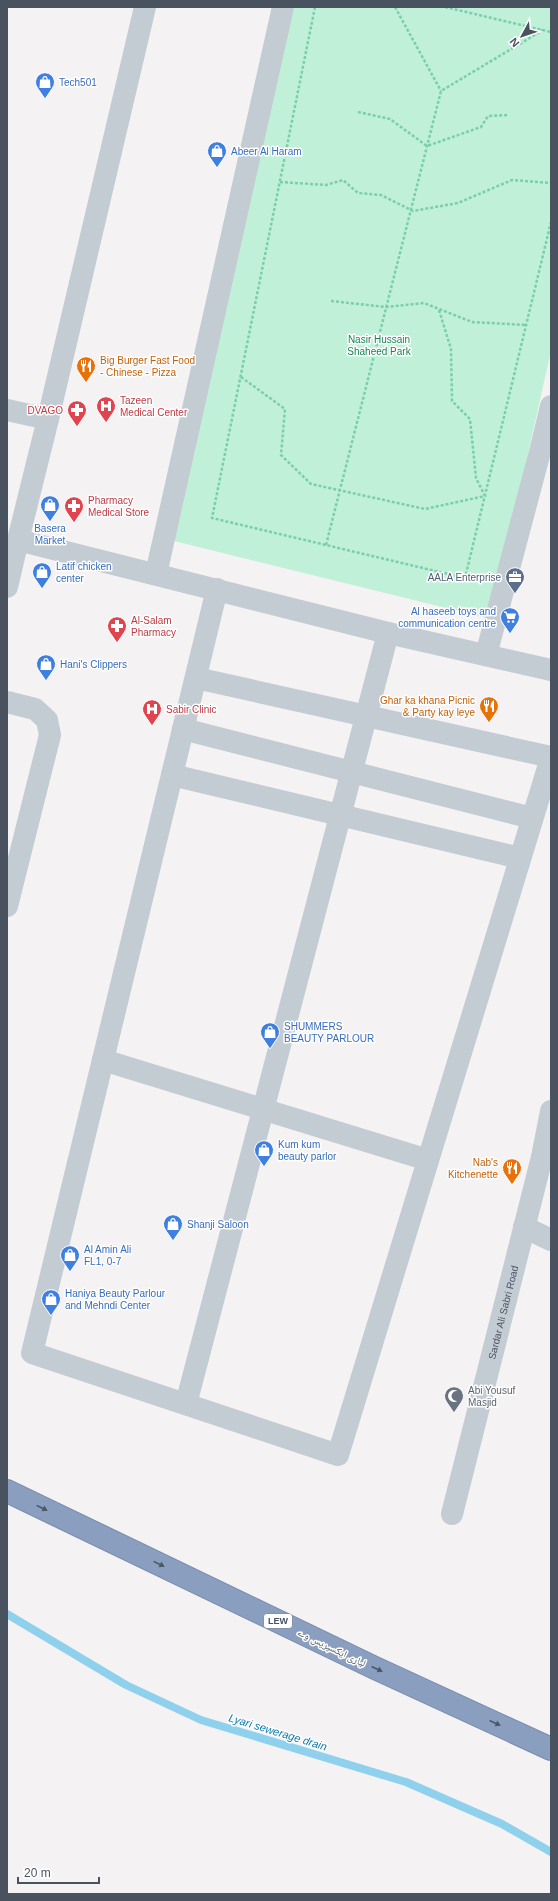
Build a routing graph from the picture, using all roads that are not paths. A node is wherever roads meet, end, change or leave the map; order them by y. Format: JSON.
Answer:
{"nodes":[{"id":1,"x":145,"y":7,"type":"edge"},
{"id":2,"x":283,"y":7,"type":"edge"},
{"id":3,"x":551,"y":406,"type":"edge"},
{"id":4,"x":7,"y":410,"type":"edge"},
{"id":5,"x":48,"y":419,"type":"junction"},
{"id":6,"x":18,"y":540,"type":"junction"},
{"id":7,"x":156,"y":574,"type":"junction"},
{"id":8,"x":7,"y":586,"type":"edge"},
{"id":9,"x":217,"y":589,"type":"junction"},
{"id":10,"x":388,"y":633,"type":"junction"},
{"id":11,"x":486,"y":655,"type":"junction"},
{"id":12,"x":551,"y":670,"type":"edge"},
{"id":13,"x":196,"y":678,"type":"junction"},
{"id":14,"x":7,"y":702,"type":"edge"},
{"id":15,"x":366,"y":716,"type":"junction"},
{"id":16,"x":183,"y":729,"type":"junction"},
{"id":17,"x":551,"y":757,"type":"edge"},
{"id":18,"x":351,"y":772,"type":"junction"},
{"id":19,"x":172,"y":774,"type":"junction"},
{"id":20,"x":340,"y":815,"type":"junction"},
{"id":21,"x":532,"y":818,"type":"junction"},
{"id":22,"x":520,"y":858,"type":"junction"},
{"id":23,"x":7,"y":906,"type":"edge"},
{"id":24,"x":103,"y":1060,"type":"junction"},
{"id":25,"x":263,"y":1109,"type":"junction"},
{"id":26,"x":551,"y":1111,"type":"edge"},
{"id":27,"x":428,"y":1160,"type":"junction"},
{"id":28,"x":524,"y":1227,"type":"junction"},
{"id":29,"x":551,"y":1240,"type":"edge"},
{"id":30,"x":186,"y":1404,"type":"junction"},
{"id":31,"x":7,"y":1491,"type":"edge"},
{"id":32,"x":452,"y":1514,"type":"dead end"},
{"id":33,"x":551,"y":1748,"type":"edge"}],
"edges":[{"from":1,"to":5,"type":"street"},
{"from":2,"to":7,"type":"street"},
{"from":3,"to":11,"type":"street"},
{"from":4,"to":5,"type":"street"},
{"from":5,"to":6,"type":"street"},
{"from":6,"to":7,"type":"street"},
{"from":6,"to":8,"type":"street"},
{"from":7,"to":9,"type":"street"},
{"from":9,"to":10,"type":"street"},
{"from":9,"to":13,"type":"street"},
{"from":10,"to":11,"type":"street"},
{"from":10,"to":15,"type":"street"},
{"from":11,"to":12,"type":"street"},
{"from":13,"to":15,"type":"street"},
{"from":13,"to":16,"type":"street"},
{"from":14,"to":23,"type":"street"},
{"from":15,"to":17,"type":"street"},
{"from":15,"to":18,"type":"street"},
{"from":16,"to":18,"type":"street"},
{"from":16,"to":19,"type":"street"},
{"from":17,"to":21,"type":"street"},
{"from":18,"to":20,"type":"street"},
{"from":18,"to":21,"type":"street"},
{"from":19,"to":20,"type":"street"},
{"from":19,"to":24,"type":"street"},
{"from":20,"to":22,"type":"street"},
{"from":20,"to":25,"type":"street"},
{"from":21,"to":22,"type":"street"},
{"from":22,"to":27,"type":"street"},
{"from":24,"to":25,"type":"street"},
{"from":24,"to":30,"type":"street"},
{"from":25,"to":27,"type":"street"},
{"from":25,"to":30,"type":"street"},
{"from":26,"to":28,"type":"street","name":"Sardar Ali Sabri Road"},
{"from":27,"to":30,"type":"street"},
{"from":28,"to":29,"type":"street"},
{"from":28,"to":32,"type":"street","name":"Sardar Ali Sabri Road"},
{"from":31,"to":33,"type":"highway","name":"لیاری ایکسپریس وے","number":"LEW","one_way":true}]}
